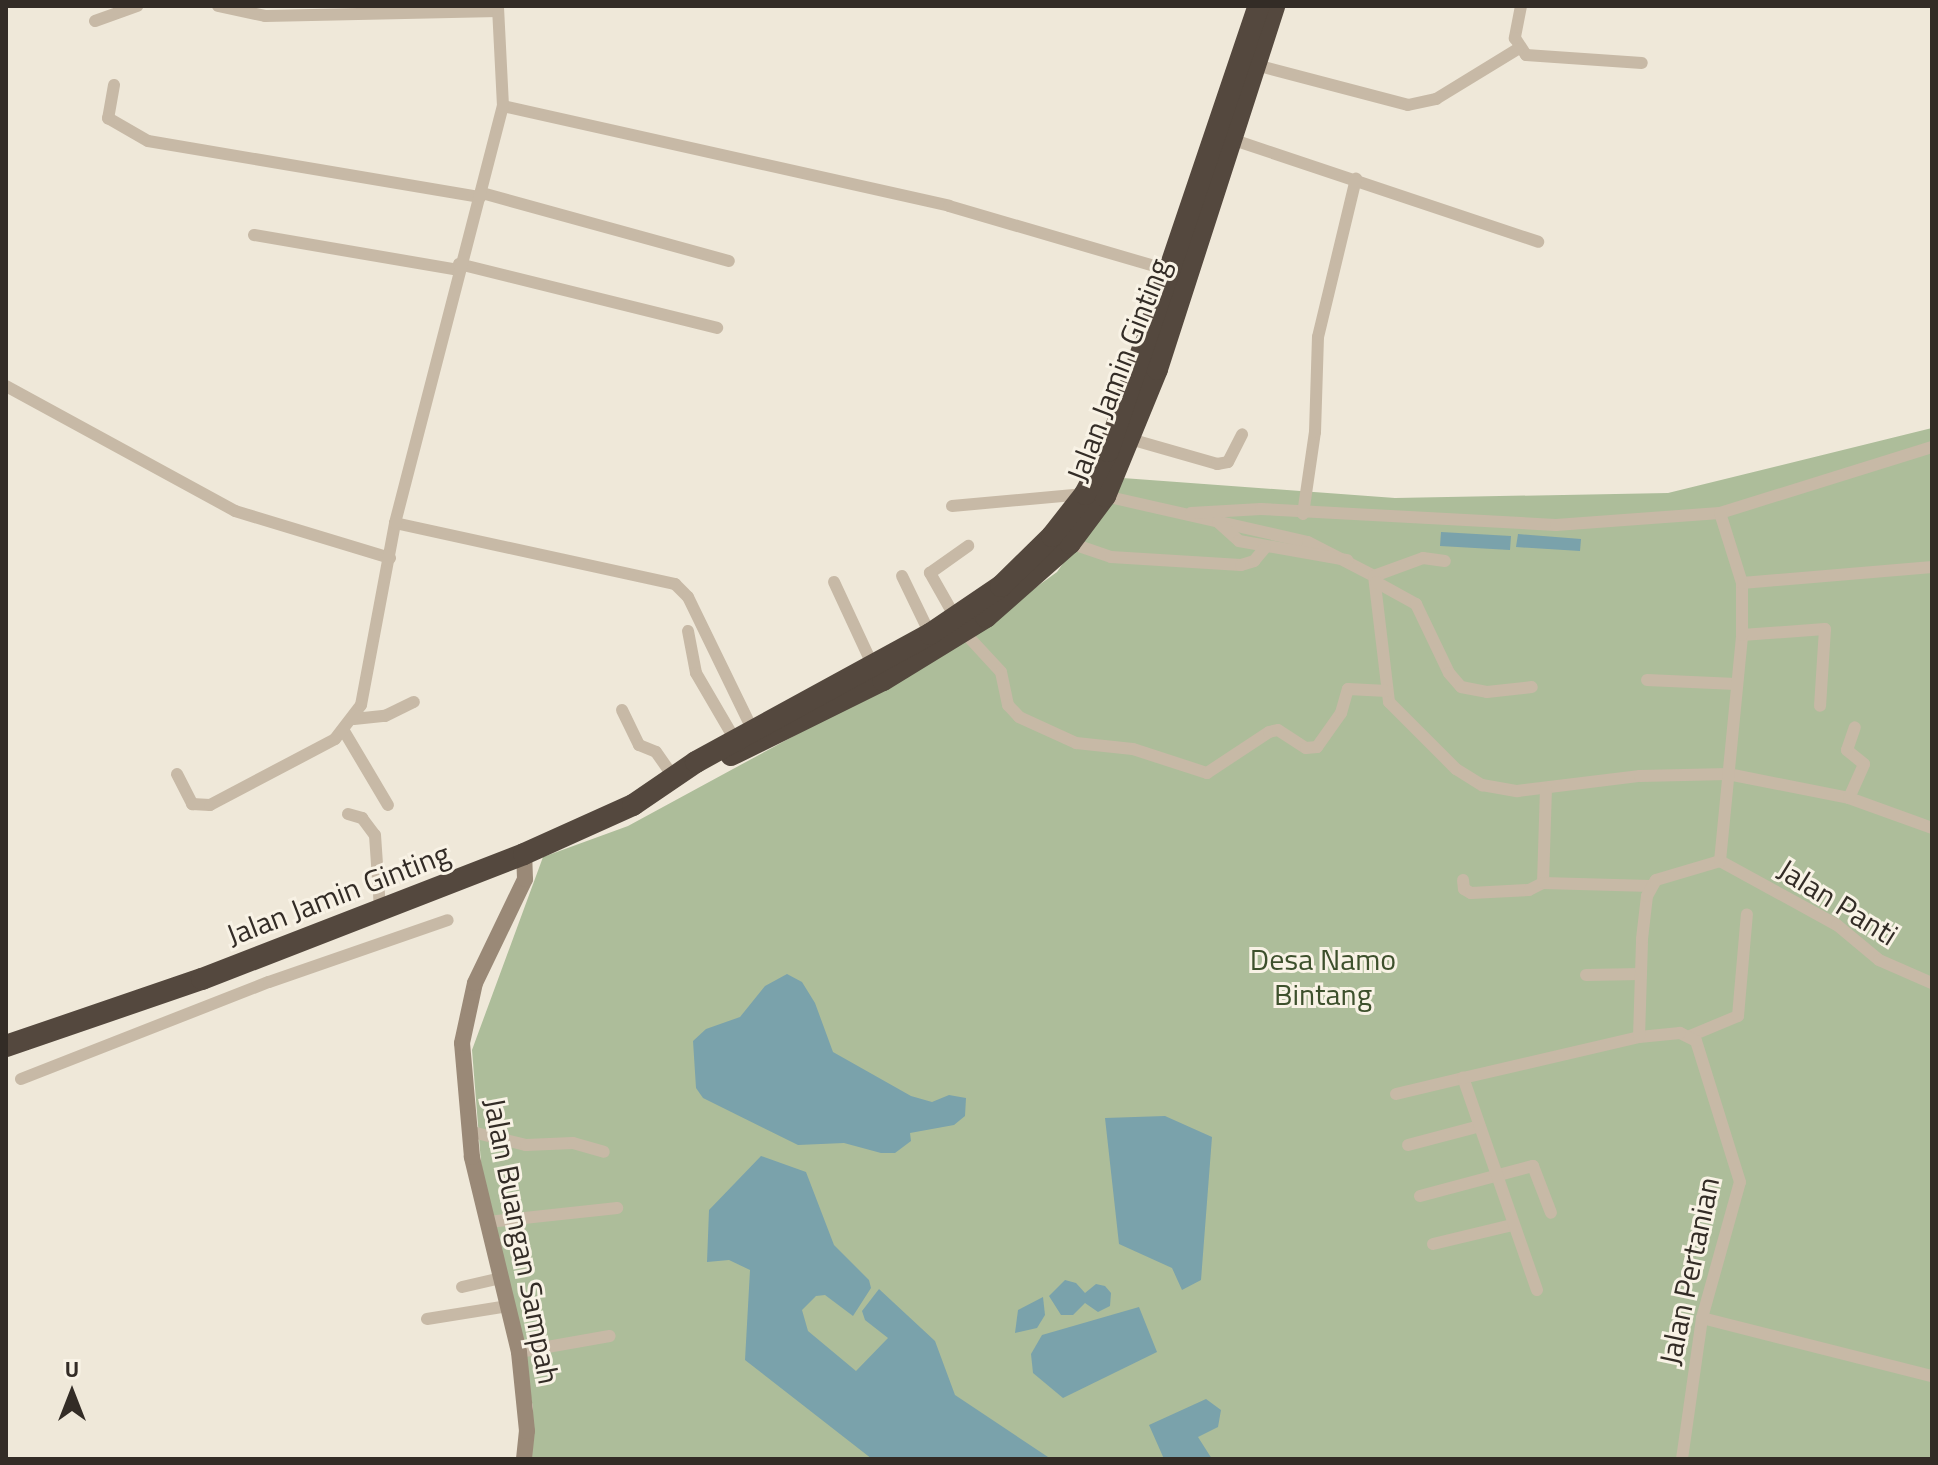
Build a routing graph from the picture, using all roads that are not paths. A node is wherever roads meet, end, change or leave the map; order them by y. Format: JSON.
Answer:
{"nodes":[{"id":1,"x":137,"y":6,"type":"edge"},
{"id":2,"x":218,"y":6,"type":"edge"},
{"id":3,"x":1259,"y":6,"type":"edge"},
{"id":4,"x":1274,"y":6,"type":"edge"},
{"id":5,"x":1521,"y":6,"type":"edge"},
{"id":6,"x":498,"y":9,"type":"edge"},
{"id":7,"x":95,"y":21,"type":"dead end"},
{"id":8,"x":1518,"y":49,"type":"junction"},
{"id":9,"x":1642,"y":63,"type":"dead end"},
{"id":10,"x":1256,"y":65,"type":"junction"},
{"id":11,"x":114,"y":85,"type":"dead end"},
{"id":12,"x":503,"y":106,"type":"junction"},
{"id":13,"x":1231,"y":139,"type":"junction"},
{"id":14,"x":1356,"y":179,"type":"junction"},
{"id":15,"x":481,"y":195,"type":"junction"},
{"id":16,"x":254,"y":235,"type":"dead end"},
{"id":17,"x":1538,"y":242,"type":"dead end"},
{"id":18,"x":729,"y":261,"type":"dead end"},
{"id":19,"x":458,"y":267,"type":"junction"},
{"id":20,"x":1178,"y":274,"type":"junction"},
{"id":21,"x":717,"y":328,"type":"dead end"},
{"id":22,"x":6,"y":386,"type":"edge"},
{"id":23,"x":1242,"y":434,"type":"dead end"},
{"id":24,"x":1130,"y":439,"type":"junction"},
{"id":25,"x":1932,"y":447,"type":"edge"},
{"id":26,"x":1095,"y":495,"type":"junction"},
{"id":27,"x":952,"y":506,"type":"dead end"},
{"id":28,"x":1720,"y":513,"type":"junction"},
{"id":29,"x":1188,"y":514,"type":"junction"},
{"id":30,"x":1303,"y":514,"type":"junction"},
{"id":31,"x":1218,"y":522,"type":"junction"},
{"id":32,"x":395,"y":523,"type":"junction"},
{"id":33,"x":1070,"y":543,"type":"junction"},
{"id":34,"x":968,"y":546,"type":"dead end"},
{"id":35,"x":1265,"y":548,"type":"junction"},
{"id":36,"x":390,"y":558,"type":"junction"},
{"id":37,"x":1351,"y":560,"type":"junction"},
{"id":38,"x":1445,"y":561,"type":"dead end"},
{"id":39,"x":1932,"y":567,"type":"edge"},
{"id":40,"x":902,"y":576,"type":"dead end"},
{"id":41,"x":1375,"y":579,"type":"junction"},
{"id":42,"x":834,"y":582,"type":"dead end"},
{"id":43,"x":1742,"y":583,"type":"junction"},
{"id":44,"x":960,"y":624,"type":"junction"},
{"id":45,"x":688,"y":631,"type":"dead end"},
{"id":46,"x":930,"y":634,"type":"junction"},
{"id":47,"x":1742,"y":635,"type":"junction"},
{"id":48,"x":873,"y":666,"type":"junction"},
{"id":49,"x":1647,"y":680,"type":"dead end"},
{"id":50,"x":1736,"y":684,"type":"junction"},
{"id":51,"x":1532,"y":687,"type":"dead end"},
{"id":52,"x":1387,"y":691,"type":"junction"},
{"id":53,"x":414,"y":702,"type":"dead end"},
{"id":54,"x":1820,"y":706,"type":"dead end"},
{"id":55,"x":622,"y":710,"type":"dead end"},
{"id":56,"x":354,"y":719,"type":"junction"},
{"id":57,"x":1855,"y":727,"type":"dead end"},
{"id":58,"x":344,"y":731,"type":"junction"},
{"id":59,"x":743,"y":740,"type":"junction"},
{"id":60,"x":177,"y":774,"type":"dead end"},
{"id":61,"x":1728,"y":774,"type":"junction"},
{"id":62,"x":678,"y":777,"type":"junction"},
{"id":63,"x":1546,"y":788,"type":"junction"},
{"id":64,"x":1849,"y":798,"type":"junction"},
{"id":65,"x":388,"y":805,"type":"dead end"},
{"id":66,"x":348,"y":814,"type":"dead end"},
{"id":67,"x":1932,"y":828,"type":"edge"},
{"id":68,"x":524,"y":854,"type":"junction"},
{"id":69,"x":1720,"y":861,"type":"junction"},
{"id":70,"x":1463,"y":880,"type":"dead end"},
{"id":71,"x":1543,"y":883,"type":"junction"},
{"id":72,"x":1651,"y":886,"type":"junction"},
{"id":73,"x":380,"y":909,"type":"junction"},
{"id":74,"x":1747,"y":914,"type":"dead end"},
{"id":75,"x":448,"y":920,"type":"dead end"},
{"id":76,"x":259,"y":956,"type":"junction"},
{"id":77,"x":1641,"y":974,"type":"junction"},
{"id":78,"x":1586,"y":975,"type":"dead end"},
{"id":79,"x":269,"y":982,"type":"junction"},
{"id":80,"x":1932,"y":983,"type":"edge"},
{"id":81,"x":1690,"y":1036,"type":"junction"},
{"id":82,"x":1639,"y":1037,"type":"junction"},
{"id":83,"x":6,"y":1046,"type":"edge"},
{"id":84,"x":1463,"y":1078,"type":"junction"},
{"id":85,"x":21,"y":1079,"type":"dead end"},
{"id":86,"x":1396,"y":1094,"type":"dead end"},
{"id":87,"x":1480,"y":1126,"type":"junction"},
{"id":88,"x":468,"y":1131,"type":"junction"},
{"id":89,"x":1408,"y":1145,"type":"dead end"},
{"id":90,"x":604,"y":1152,"type":"dead end"},
{"id":91,"x":1495,"y":1178,"type":"junction"},
{"id":92,"x":1420,"y":1196,"type":"dead end"},
{"id":93,"x":617,"y":1208,"type":"dead end"},
{"id":94,"x":1551,"y":1213,"type":"dead end"},
{"id":95,"x":488,"y":1222,"type":"junction"},
{"id":96,"x":1512,"y":1225,"type":"junction"},
{"id":97,"x":1433,"y":1244,"type":"dead end"},
{"id":98,"x":501,"y":1278,"type":"junction"},
{"id":99,"x":462,"y":1287,"type":"dead end"},
{"id":100,"x":1537,"y":1290,"type":"dead end"},
{"id":101,"x":508,"y":1306,"type":"junction"},
{"id":102,"x":1702,"y":1318,"type":"junction"},
{"id":103,"x":427,"y":1319,"type":"dead end"},
{"id":104,"x":610,"y":1336,"type":"dead end"},
{"id":105,"x":519,"y":1352,"type":"junction"},
{"id":106,"x":1932,"y":1376,"type":"edge"},
{"id":107,"x":524,"y":1459,"type":"edge"},
{"id":108,"x":1682,"y":1459,"type":"edge"}],
"edges":[{"from":1,"to":7,"type":"street"},
{"from":2,"to":6,"type":"street"},
{"from":3,"to":20,"type":"highway","name":"Jalan Jamin Ginting"},
{"from":4,"to":10,"type":"highway","name":"Jalan Jamin Ginting"},
{"from":5,"to":8,"type":"street"},
{"from":6,"to":12,"type":"street"},
{"from":8,"to":9,"type":"street"},
{"from":8,"to":10,"type":"street"},
{"from":10,"to":13,"type":"highway","name":"Jalan Jamin Ginting"},
{"from":11,"to":15,"type":"street"},
{"from":12,"to":15,"type":"street"},
{"from":12,"to":20,"type":"street"},
{"from":13,"to":14,"type":"street"},
{"from":13,"to":20,"type":"highway","name":"Jalan Jamin Ginting"},
{"from":14,"to":17,"type":"street"},
{"from":14,"to":30,"type":"street"},
{"from":15,"to":18,"type":"street"},
{"from":15,"to":19,"type":"street"},
{"from":16,"to":19,"type":"street"},
{"from":19,"to":21,"type":"street"},
{"from":19,"to":32,"type":"street"},
{"from":20,"to":24,"type":"highway","name":"Jalan Jamin Ginting"},
{"from":20,"to":26,"type":"highway","name":"Jalan Jamin Ginting"},
{"from":22,"to":36,"type":"street"},
{"from":23,"to":24,"type":"street"},
{"from":24,"to":26,"type":"highway","name":"Jalan Jamin Ginting"},
{"from":25,"to":28,"type":"street"},
{"from":26,"to":27,"type":"street"},
{"from":26,"to":29,"type":"street"},
{"from":26,"to":33,"type":"highway","name":"Jalan Jamin Ginting"},
{"from":26,"to":44,"type":"highway","name":"Jalan Jamin Ginting"},
{"from":28,"to":30,"type":"street"},
{"from":28,"to":43,"type":"street"},
{"from":29,"to":30,"type":"street"},
{"from":29,"to":31,"type":"street"},
{"from":31,"to":35,"type":"street"},
{"from":31,"to":37,"type":"street"},
{"from":32,"to":36,"type":"street"},
{"from":32,"to":59,"type":"street"},
{"from":33,"to":35,"type":"street"},
{"from":33,"to":44,"type":"highway","name":"Jalan Jamin Ginting"},
{"from":34,"to":44,"type":"street"},
{"from":35,"to":37,"type":"street"},
{"from":36,"to":56,"type":"street"},
{"from":37,"to":41,"type":"street"},
{"from":38,"to":41,"type":"street"},
{"from":39,"to":43,"type":"street"},
{"from":40,"to":46,"type":"street"},
{"from":41,"to":51,"type":"street"},
{"from":41,"to":52,"type":"street"},
{"from":42,"to":48,"type":"street"},
{"from":43,"to":47,"type":"street"},
{"from":44,"to":46,"type":"highway","name":"Jalan Jamin Ginting"},
{"from":44,"to":52,"type":"street"},
{"from":44,"to":59,"type":"highway","name":"Jalan Jamin Ginting"},
{"from":45,"to":59,"type":"street"},
{"from":46,"to":48,"type":"highway","name":"Jalan Jamin Ginting"},
{"from":47,"to":50,"type":"street"},
{"from":47,"to":54,"type":"street"},
{"from":48,"to":59,"type":"highway","name":"Jalan Jamin Ginting"},
{"from":49,"to":50,"type":"street"},
{"from":50,"to":61,"type":"street"},
{"from":52,"to":63,"type":"street"},
{"from":53,"to":56,"type":"street"},
{"from":55,"to":62,"type":"street"},
{"from":56,"to":58,"type":"street"},
{"from":57,"to":64,"type":"street"},
{"from":58,"to":60,"type":"street"},
{"from":58,"to":65,"type":"street"},
{"from":59,"to":62,"type":"highway","name":"Jalan Jamin Ginting"},
{"from":61,"to":63,"type":"street"},
{"from":61,"to":64,"type":"street"},
{"from":61,"to":69,"type":"street"},
{"from":62,"to":68,"type":"highway","name":"Jalan Jamin Ginting"},
{"from":63,"to":71,"type":"street"},
{"from":64,"to":67,"type":"street"},
{"from":66,"to":73,"type":"street"},
{"from":68,"to":73,"type":"highway","name":"Jalan Jamin Ginting"},
{"from":68,"to":88,"type":"street","name":"Jalan Buangan Sampah"},
{"from":69,"to":72,"type":"street"},
{"from":69,"to":80,"type":"street","name":"Jalan Panti"},
{"from":70,"to":71,"type":"street"},
{"from":71,"to":72,"type":"street"},
{"from":72,"to":77,"type":"street"},
{"from":73,"to":76,"type":"highway","name":"Jalan Jamin Ginting"},
{"from":74,"to":81,"type":"street"},
{"from":75,"to":79,"type":"street"},
{"from":76,"to":79,"type":"street"},
{"from":76,"to":83,"type":"highway","name":"Jalan Jamin Ginting"},
{"from":77,"to":78,"type":"street"},
{"from":77,"to":82,"type":"street"},
{"from":79,"to":85,"type":"street"},
{"from":81,"to":82,"type":"street"},
{"from":81,"to":102,"type":"street","name":"Jalan Pertanian"},
{"from":82,"to":84,"type":"street"},
{"from":84,"to":86,"type":"street"},
{"from":84,"to":87,"type":"street"},
{"from":87,"to":89,"type":"street"},
{"from":87,"to":91,"type":"street"},
{"from":88,"to":90,"type":"street"},
{"from":88,"to":95,"type":"street","name":"Jalan Buangan Sampah"},
{"from":91,"to":92,"type":"street"},
{"from":91,"to":94,"type":"street"},
{"from":91,"to":96,"type":"street"},
{"from":93,"to":95,"type":"street"},
{"from":95,"to":98,"type":"street","name":"Jalan Buangan Sampah"},
{"from":96,"to":97,"type":"street"},
{"from":96,"to":100,"type":"street"},
{"from":98,"to":99,"type":"street"},
{"from":98,"to":101,"type":"street","name":"Jalan Buangan Sampah"},
{"from":101,"to":103,"type":"street"},
{"from":101,"to":105,"type":"street","name":"Jalan Buangan Sampah"},
{"from":102,"to":106,"type":"street"},
{"from":102,"to":108,"type":"street","name":"Jalan Pertanian"},
{"from":104,"to":105,"type":"street"},
{"from":105,"to":107,"type":"street","name":"Jalan Buangan Sampah"}]}
